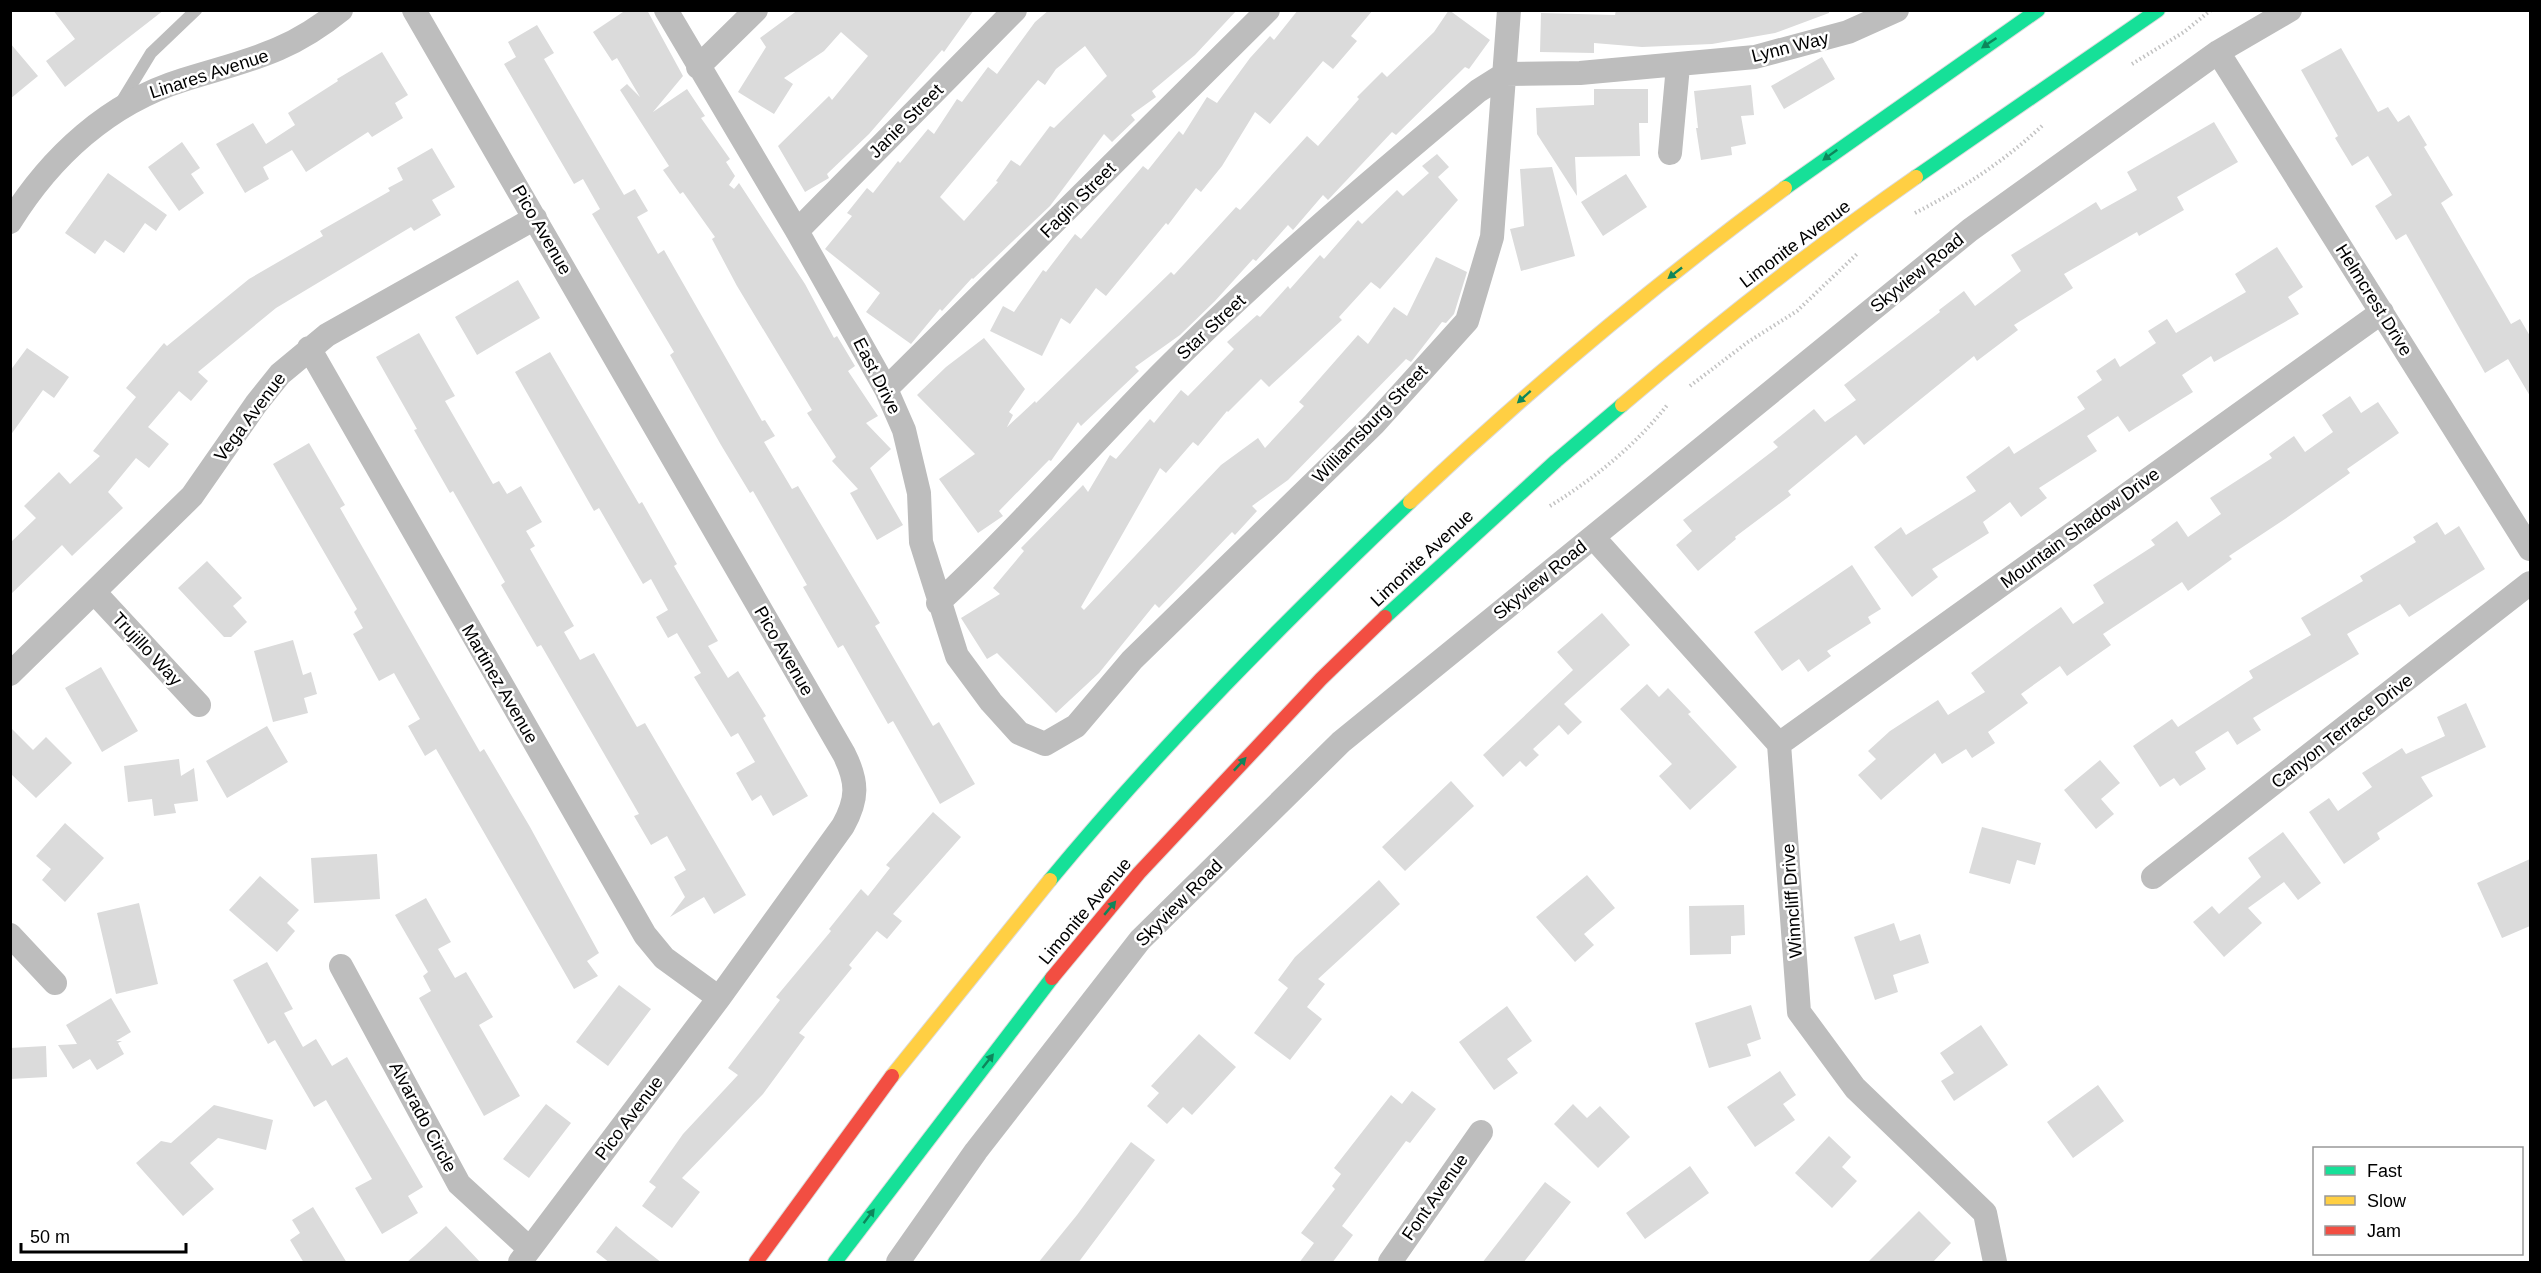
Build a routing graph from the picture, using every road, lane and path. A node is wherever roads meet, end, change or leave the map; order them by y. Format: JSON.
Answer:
{"nodes":[{"id":1,"x":196,"y":10,"type":"edge"},
{"id":2,"x":341,"y":10,"type":"edge"},
{"id":3,"x":414,"y":10,"type":"edge"},
{"id":4,"x":666,"y":10,"type":"edge"},
{"id":5,"x":756,"y":10,"type":"edge"},
{"id":6,"x":1015,"y":10,"type":"edge"},
{"id":7,"x":1268,"y":10,"type":"edge"},
{"id":8,"x":1509,"y":10,"type":"edge"},
{"id":9,"x":1897,"y":10,"type":"edge"},
{"id":10,"x":2038,"y":10,"type":"edge"},
{"id":11,"x":2158,"y":10,"type":"edge"},
{"id":12,"x":2211,"y":10,"type":"edge"},
{"id":13,"x":2290,"y":10,"type":"edge"},
{"id":14,"x":2218,"y":52,"type":"junction"},
{"id":15,"x":1678,"y":66,"type":"junction"},
{"id":16,"x":698,"y":67,"type":"junction"},
{"id":17,"x":2123,"y":69,"type":"dead end"},
{"id":18,"x":1505,"y":74,"type":"junction"},
{"id":19,"x":116,"y":110,"type":"junction"},
{"id":20,"x":2050,"y":119,"type":"dead end"},
{"id":21,"x":1670,"y":153,"type":"dead end"},
{"id":22,"x":1914,"y":213,"type":"dead end"},
{"id":23,"x":535,"y":218,"type":"junction"},
{"id":24,"x":10,"y":222,"type":"edge"},
{"id":25,"x":797,"y":231,"type":"junction"},
{"id":26,"x":1861,"y":250,"type":"dead end"},
{"id":27,"x":2382,"y":312,"type":"junction"},
{"id":28,"x":309,"y":348,"type":"junction"},
{"id":29,"x":886,"y":389,"type":"junction"},
{"id":30,"x":1685,"y":390,"type":"dead end"},
{"id":31,"x":1670,"y":401,"type":"dead end"},
{"id":32,"x":1544,"y":509,"type":"dead end"},
{"id":33,"x":1593,"y":537,"type":"junction"},
{"id":34,"x":2530,"y":549,"type":"edge"},
{"id":35,"x":2530,"y":583,"type":"edge"},
{"id":36,"x":95,"y":593,"type":"junction"},
{"id":37,"x":938,"y":603,"type":"junction"},
{"id":38,"x":10,"y":674,"type":"edge"},
{"id":39,"x":199,"y":705,"type":"dead end"},
{"id":40,"x":1045,"y":744,"type":"joint"},
{"id":41,"x":1779,"y":744,"type":"junction"},
{"id":42,"x":2153,"y":877,"type":"dead end"},
{"id":43,"x":10,"y":935,"type":"edge"},
{"id":44,"x":341,"y":966,"type":"dead end"},
{"id":45,"x":55,"y":982,"type":"dead end"},
{"id":46,"x":719,"y":999,"type":"junction"},
{"id":47,"x":1481,"y":1132,"type":"dead end"},
{"id":48,"x":525,"y":1256,"type":"edge"},
{"id":49,"x":756,"y":1263,"type":"edge"},
{"id":50,"x":835,"y":1263,"type":"edge"},
{"id":51,"x":898,"y":1263,"type":"edge"},
{"id":52,"x":1390,"y":1263,"type":"edge"},
{"id":53,"x":1995,"y":1263,"type":"edge"}],
"edges":[{"from":1,"to":19,"type":"lane"},
{"from":2,"to":19,"type":"street","name":"Linares Avenue"},
{"from":3,"to":23,"type":"street","name":"Pico Avenue"},
{"from":4,"to":16,"type":"street","name":"East Drive"},
{"from":5,"to":16,"type":"street"},
{"from":6,"to":25,"type":"street","name":"Janie Street"},
{"from":7,"to":29,"type":"street","name":"Fagin Street"},
{"from":8,"to":18,"type":"street","name":"Williamsburg Street"},
{"from":9,"to":15,"type":"street","name":"Lynn Way"},
{"from":10,"to":49,"type":"main road","one_way":true},
{"from":50,"to":11,"type":"main road","name":"Limonite Avenue","one_way":true},
{"from":12,"to":17,"type":"path"},
{"from":13,"to":14,"type":"street","name":"Skyview Road"},
{"from":14,"to":27,"type":"street","name":"Helmcrest Drive"},
{"from":14,"to":33,"type":"street","name":"Skyview Road"},
{"from":15,"to":18,"type":"street","name":"Lynn Way"},
{"from":15,"to":21,"type":"street"},
{"from":16,"to":25,"type":"street","name":"East Drive"},
{"from":18,"to":37,"type":"street","name":"Star Street"},
{"from":18,"to":40,"type":"street","name":"Williamsburg Street"},
{"from":19,"to":24,"type":"street","name":"Linares Avenue"},
{"from":20,"to":22,"type":"path"},
{"from":23,"to":28,"type":"street","name":"Vega Avenue"},
{"from":23,"to":46,"type":"street","name":"Pico Avenue"},
{"from":25,"to":29,"type":"street","name":"East Drive"},
{"from":26,"to":30,"type":"path"},
{"from":27,"to":34,"type":"street","name":"Helmcrest Drive"},
{"from":27,"to":41,"type":"street","name":"Mountain Shadow Drive"},
{"from":28,"to":36,"type":"street","name":"Vega Avenue"},
{"from":28,"to":46,"type":"street","name":"Martinez Avenue"},
{"from":29,"to":37,"type":"street","name":"East Drive"},
{"from":31,"to":32,"type":"path"},
{"from":33,"to":41,"type":"street"},
{"from":33,"to":51,"type":"street","name":"Skyview Road"},
{"from":35,"to":42,"type":"street","name":"Canyon Terrace Drive"},
{"from":36,"to":38,"type":"street","name":"Vega Avenue"},
{"from":36,"to":39,"type":"street","name":"Trujillo Way"},
{"from":37,"to":40,"type":"street","name":"East Drive"},
{"from":41,"to":53,"type":"street","name":"Winncliff Drive"},
{"from":43,"to":45,"type":"street"},
{"from":44,"to":48,"type":"street","name":"Alvarado Circle"},
{"from":46,"to":48,"type":"street","name":"Pico Avenue"},
{"from":47,"to":52,"type":"street","name":"Font Avenue"}]}
